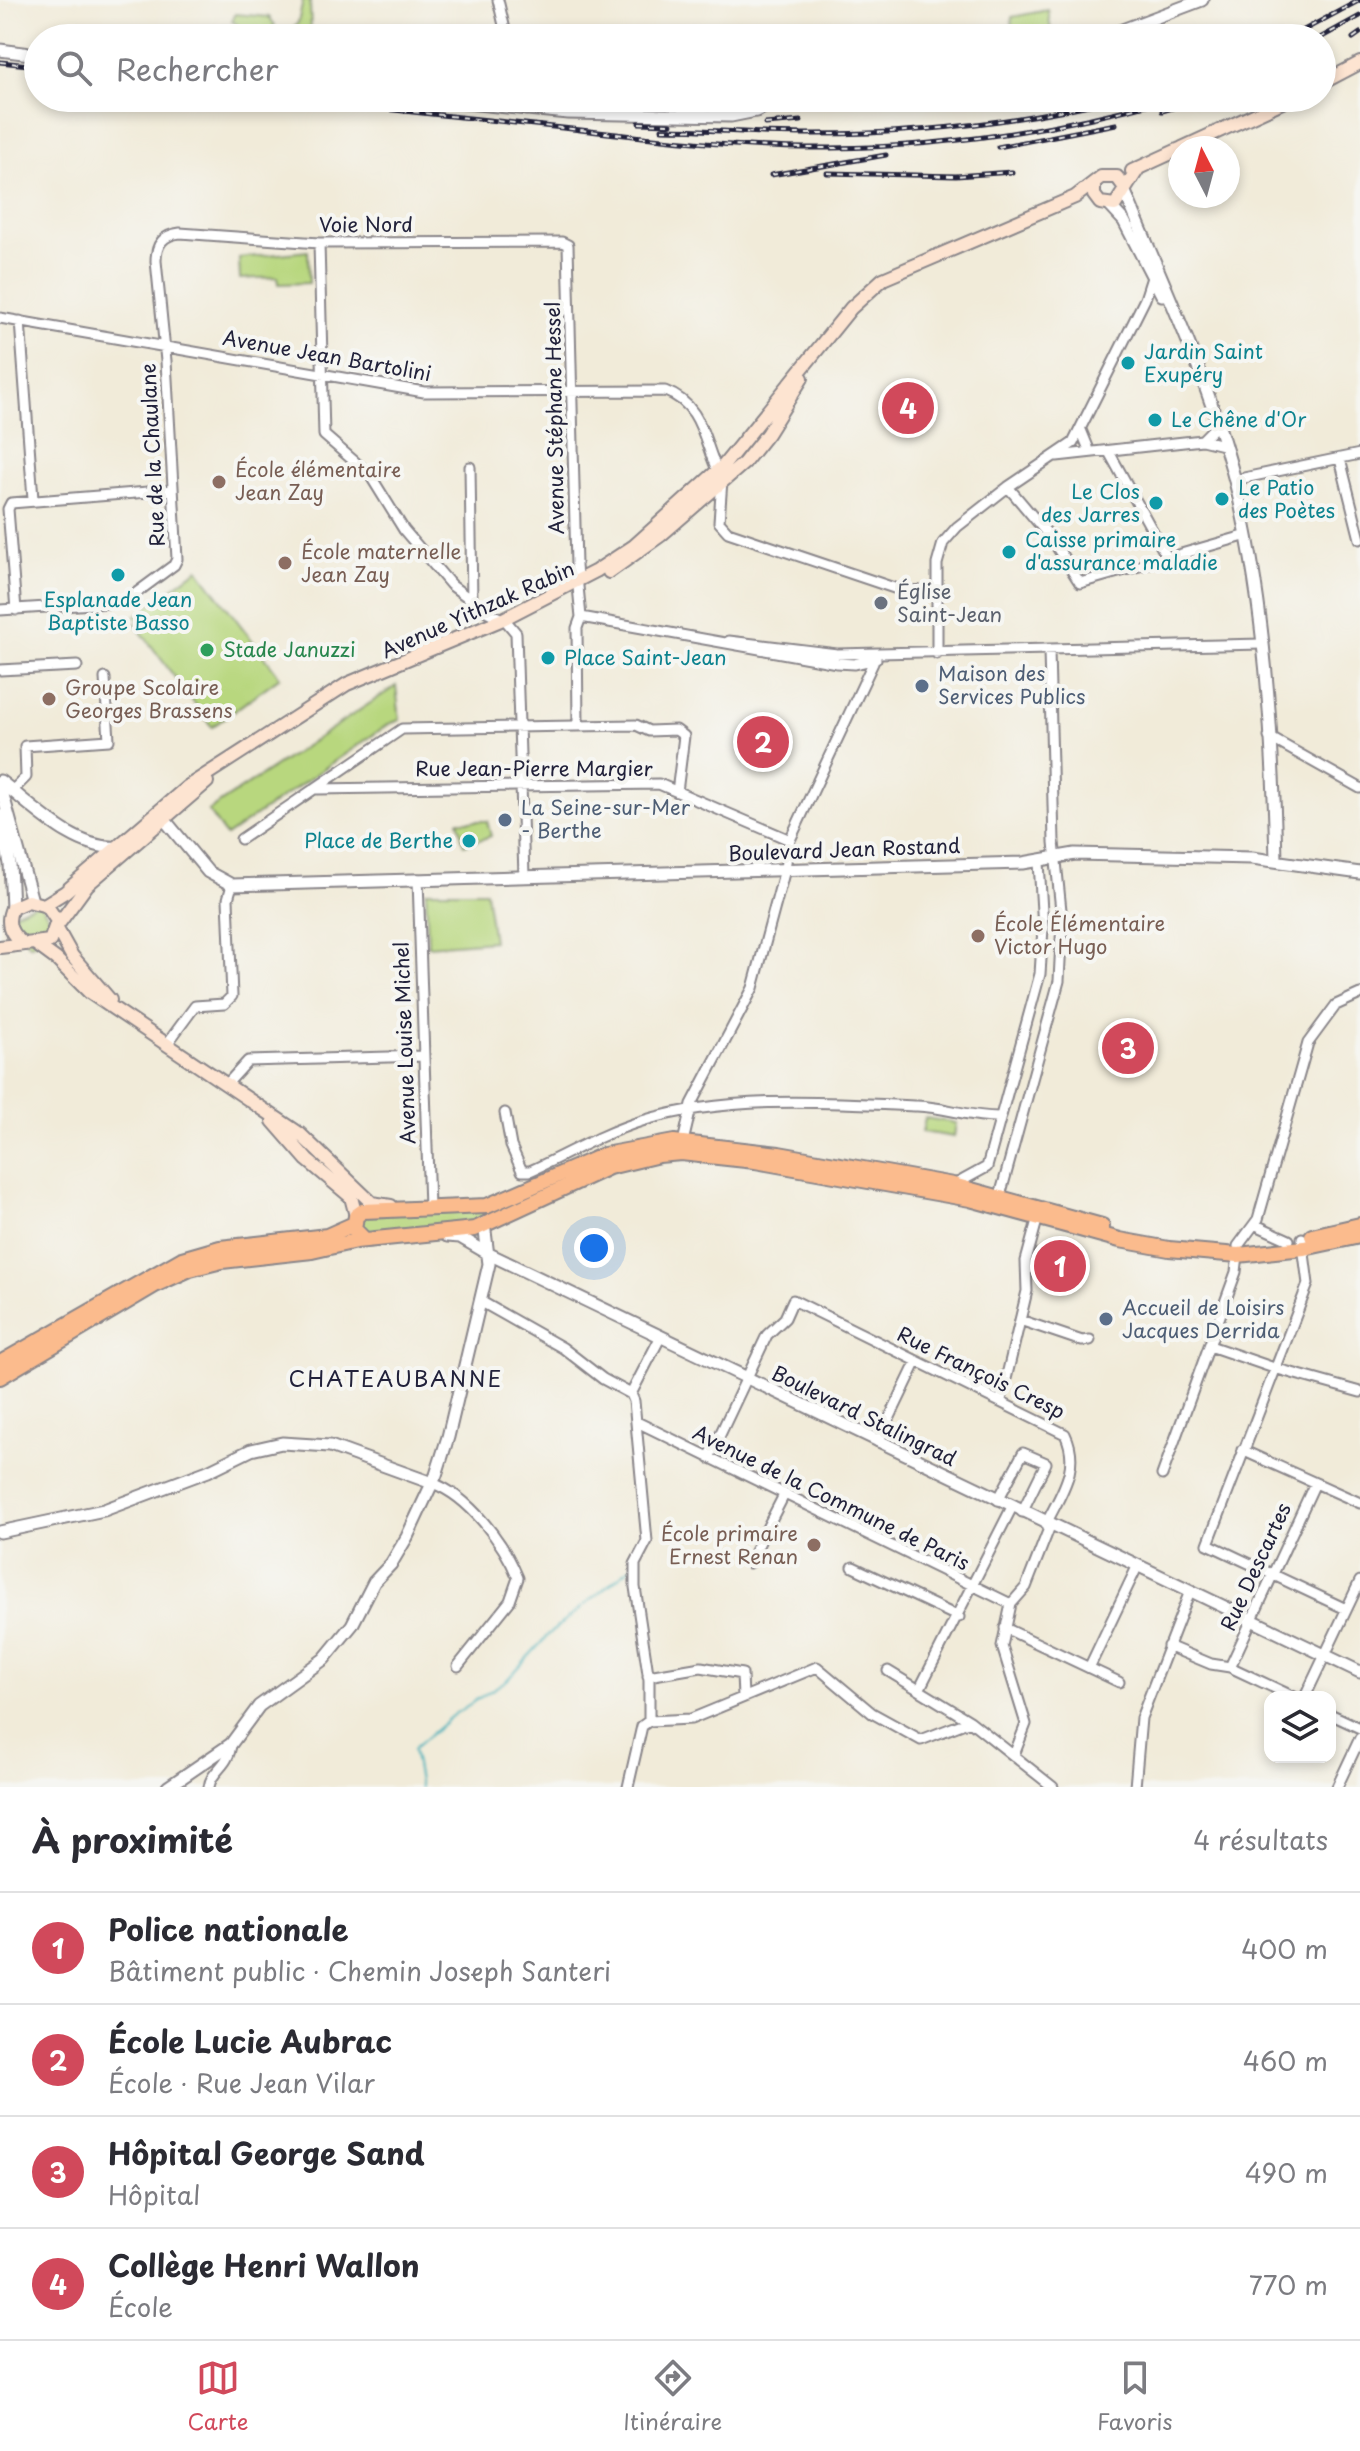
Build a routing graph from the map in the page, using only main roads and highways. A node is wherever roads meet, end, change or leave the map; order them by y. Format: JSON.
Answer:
{"nodes":[{"id":1,"x":1358,"y":65,"type":"edge"},
{"id":2,"x":1336,"y":76,"type":"edge"},
{"id":3,"x":1260,"y":112,"type":"edge"},
{"id":4,"x":1207,"y":136,"type":"edge"},
{"id":5,"x":1168,"y":154,"type":"edge"},
{"id":6,"x":1138,"y":169,"type":"junction"},
{"id":7,"x":1117,"y":177,"type":"junction"},
{"id":8,"x":1094,"y":185,"type":"junction"},
{"id":9,"x":1125,"y":190,"type":"junction"},
{"id":10,"x":1075,"y":197,"type":"junction"},
{"id":11,"x":1096,"y":199,"type":"junction"},
{"id":12,"x":810,"y":360,"type":"junction"},
{"id":13,"x":723,"y":474,"type":"junction"},
{"id":14,"x":706,"y":494,"type":"junction"},
{"id":15,"x":578,"y":585,"type":"junction"},
{"id":16,"x":506,"y":621,"type":"junction"},
{"id":17,"x":158,"y":818,"type":"junction"},
{"id":18,"x":38,"y":903,"type":"junction"},
{"id":19,"x":7,"y":919,"type":"edge"},
{"id":20,"x":57,"y":927,"type":"junction"},
{"id":21,"x":30,"y":944,"type":"junction"},
{"id":22,"x":0,"y":947,"type":"edge"},
{"id":23,"x":123,"y":1013,"type":"junction"},
{"id":24,"x":265,"y":1112,"type":"junction"},
{"id":25,"x":993,"y":1198,"type":"junction"},
{"id":26,"x":480,"y":1206,"type":"junction"},
{"id":27,"x":407,"y":1208,"type":"junction"},
{"id":28,"x":355,"y":1220,"type":"junction"},
{"id":29,"x":484,"y":1223,"type":"junction"},
{"id":30,"x":1360,"y":1225,"type":"edge"},
{"id":31,"x":1360,"y":1236,"type":"edge"},
{"id":32,"x":365,"y":1240,"type":"junction"},
{"id":33,"x":1298,"y":1242,"type":"junction"},
{"id":34,"x":0,"y":1363,"type":"edge"},
{"id":35,"x":0,"y":1377,"type":"edge"}],
"edges":[{"from":1,"to":2,"type":"main road"},
{"from":3,"to":4,"type":"main road"},
{"from":5,"to":6,"type":"main road"},
{"from":6,"to":7,"type":"main road"},
{"from":6,"to":9,"type":"main road"},
{"from":7,"to":8,"type":"main road"},
{"from":7,"to":9,"type":"main road"},
{"from":8,"to":10,"type":"main road","name":"Avenue Yithzak Rabin"},
{"from":8,"to":11,"type":"main road"},
{"from":9,"to":11,"type":"main road"},
{"from":10,"to":11,"type":"main road","name":"Avenue Yithzak Rabin"},
{"from":10,"to":12,"type":"main road","name":"Avenue Yithzak Rabin"},
{"from":12,"to":13,"type":"main road","name":"Avenue Yithzak Rabin"},
{"from":12,"to":13,"type":"main road","name":"Avenue Yithzak Rabin"},
{"from":13,"to":14,"type":"main road","name":"Avenue Yithzak Rabin"},
{"from":14,"to":15,"type":"main road","name":"Avenue Yithzak Rabin"},
{"from":14,"to":15,"type":"main road","name":"Avenue Yithzak Rabin"},
{"from":15,"to":16,"type":"main road","name":"Avenue Yithzak Rabin"},
{"from":16,"to":17,"type":"main road","name":"Avenue Yithzak Rabin"},
{"from":16,"to":17,"type":"main road","name":"Avenue Yithzak Rabin"},
{"from":17,"to":18,"type":"main road","name":"Avenue Yithzak Rabin"},
{"from":17,"to":20,"type":"main road","name":"Avenue Yithzak Rabin"},
{"from":18,"to":19,"type":"main road"},
{"from":18,"to":20,"type":"main road"},
{"from":19,"to":21,"type":"main road"},
{"from":20,"to":21,"type":"main road"},
{"from":20,"to":23,"type":"main road"},
{"from":21,"to":22,"type":"main road"},
{"from":21,"to":23,"type":"main road"},
{"from":23,"to":24,"type":"main road"},
{"from":24,"to":27,"type":"main road"},
{"from":24,"to":28,"type":"main road"},
{"from":25,"to":26,"type":"main road"},
{"from":25,"to":29,"type":"main road"},
{"from":25,"to":33,"type":"main road"},
{"from":26,"to":27,"type":"main road"},
{"from":26,"to":29,"type":"main road"},
{"from":27,"to":28,"type":"main road"},
{"from":28,"to":32,"type":"main road"},
{"from":28,"to":34,"type":"main road"},
{"from":29,"to":32,"type":"main road"},
{"from":30,"to":33,"type":"main road"},
{"from":31,"to":33,"type":"main road"},
{"from":32,"to":35,"type":"main road"}]}
